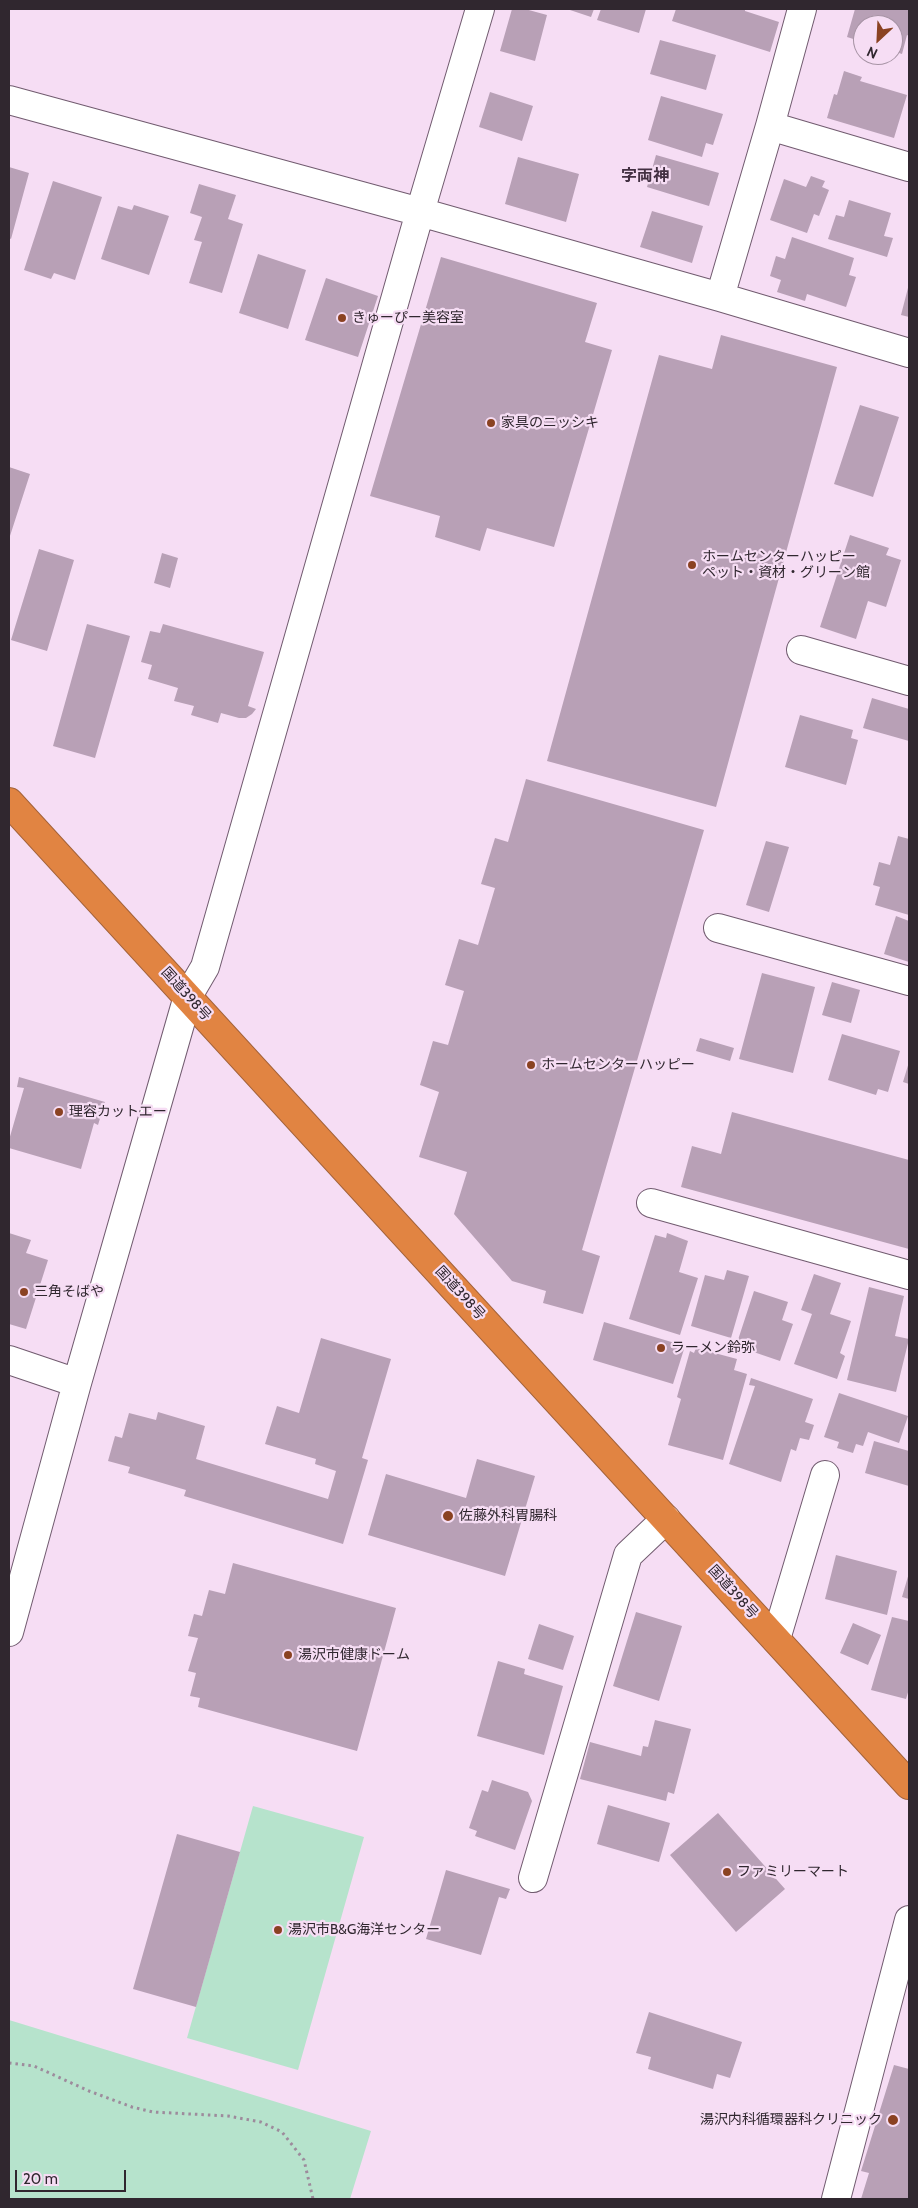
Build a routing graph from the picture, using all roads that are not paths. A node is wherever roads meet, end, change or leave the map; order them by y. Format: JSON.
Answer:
{"nodes":[{"id":1,"x":480,"y":9,"type":"edge"},
{"id":2,"x":802,"y":9,"type":"edge"},
{"id":3,"x":9,"y":100,"type":"edge"},
{"id":4,"x":770,"y":126,"type":"junction"},
{"id":5,"x":909,"y":167,"type":"edge"},
{"id":6,"x":420,"y":212,"type":"junction"},
{"id":7,"x":720,"y":297,"type":"junction"},
{"id":8,"x":909,"y":353,"type":"edge"},
{"id":9,"x":801,"y":650,"type":"dead end"},
{"id":10,"x":909,"y":681,"type":"edge"},
{"id":11,"x":9,"y":802,"type":"edge"},
{"id":12,"x":718,"y":928,"type":"dead end"},
{"id":13,"x":909,"y":981,"type":"edge"},
{"id":14,"x":188,"y":996,"type":"junction"},
{"id":15,"x":651,"y":1203,"type":"dead end"},
{"id":16,"x":909,"y":1275,"type":"edge"},
{"id":17,"x":9,"y":1360,"type":"edge"},
{"id":18,"x":77,"y":1383,"type":"junction"},
{"id":19,"x":825,"y":1475,"type":"dead end"},
{"id":20,"x":666,"y":1519,"type":"junction"},
{"id":21,"x":9,"y":1632,"type":"edge"},
{"id":22,"x":776,"y":1639,"type":"junction"},
{"id":23,"x":909,"y":1785,"type":"edge"},
{"id":24,"x":533,"y":1878,"type":"dead end"},
{"id":25,"x":909,"y":1920,"type":"edge"},
{"id":26,"x":836,"y":2199,"type":"edge"}],
"edges":[{"from":1,"to":6,"type":"street"},
{"from":2,"to":4,"type":"street"},
{"from":3,"to":6,"type":"street"},
{"from":4,"to":5,"type":"street"},
{"from":4,"to":7,"type":"street"},
{"from":6,"to":7,"type":"street"},
{"from":6,"to":14,"type":"street"},
{"from":7,"to":8,"type":"street"},
{"from":9,"to":10,"type":"street"},
{"from":11,"to":14,"type":"highway","name":"国道398号"},
{"from":12,"to":13,"type":"street"},
{"from":14,"to":18,"type":"street"},
{"from":14,"to":20,"type":"highway","name":"国道398号"},
{"from":15,"to":16,"type":"street"},
{"from":17,"to":18,"type":"street"},
{"from":18,"to":21,"type":"street"},
{"from":19,"to":22,"type":"street"},
{"from":20,"to":22,"type":"highway","name":"国道398号"},
{"from":20,"to":24,"type":"street"},
{"from":22,"to":23,"type":"highway","name":"国道398号"},
{"from":25,"to":26,"type":"street"}]}
